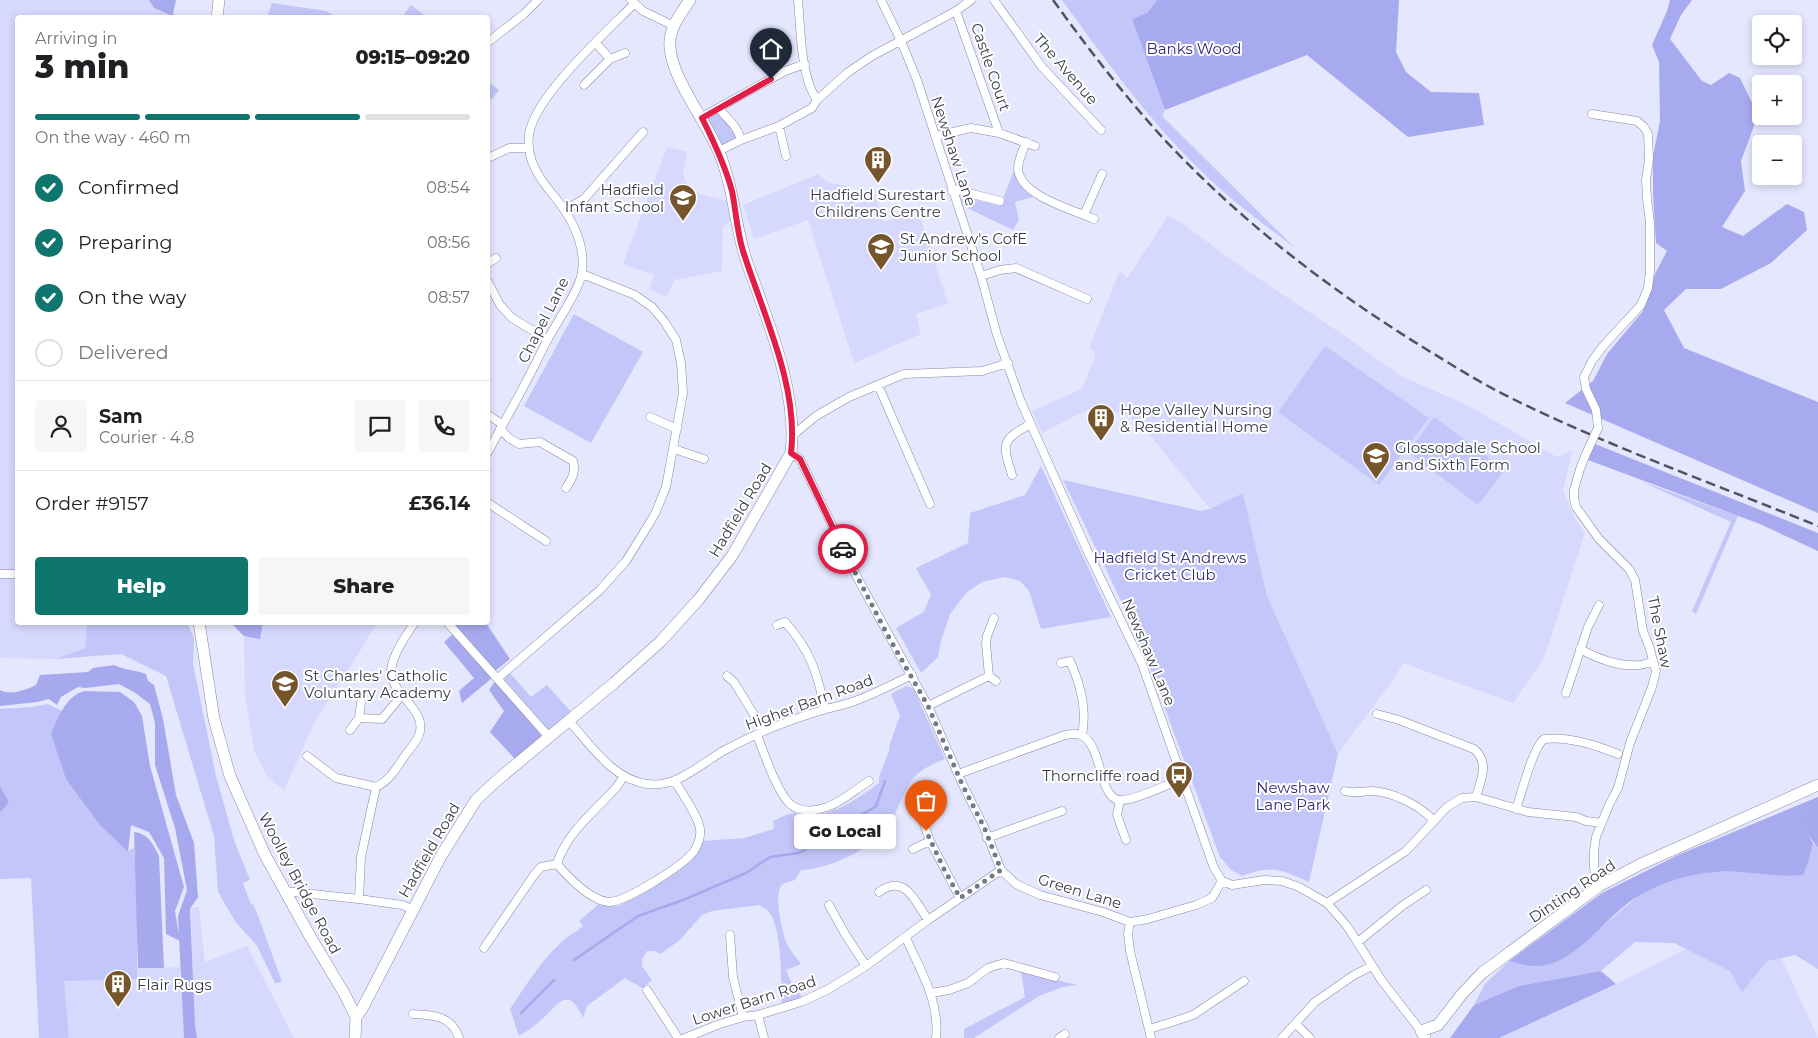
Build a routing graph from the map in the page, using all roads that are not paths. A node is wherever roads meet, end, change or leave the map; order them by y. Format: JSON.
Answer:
{"nodes":[{"id":1,"x":219,"y":0,"type":"edge"},
{"id":2,"x":538,"y":0,"type":"edge"},
{"id":3,"x":690,"y":0,"type":"edge"},
{"id":4,"x":798,"y":0,"type":"edge"},
{"id":5,"x":881,"y":0,"type":"edge"},
{"id":6,"x":971,"y":0,"type":"edge"},
{"id":7,"x":994,"y":0,"type":"edge"},
{"id":8,"x":632,"y":2,"type":"edge"},
{"id":9,"x":956,"y":11,"type":"junction"},
{"id":10,"x":216,"y":15,"type":"edge"},
{"id":11,"x":674,"y":26,"type":"junction"},
{"id":12,"x":490,"y":40,"type":"edge"},
{"id":13,"x":902,"y":41,"type":"junction"},
{"id":14,"x":596,"y":43,"type":"junction"},
{"id":15,"x":625,"y":53,"type":"dead end"},
{"id":16,"x":610,"y":59,"type":"junction"},
{"id":17,"x":805,"y":64,"type":"junction"},
{"id":18,"x":584,"y":85,"type":"dead end"},
{"id":19,"x":817,"y":100,"type":"junction"},
{"id":20,"x":719,"y":108,"type":"junction"},
{"id":21,"x":1592,"y":114,"type":"dead end"},
{"id":22,"x":702,"y":118,"type":"junction"},
{"id":23,"x":779,"y":126,"type":"junction"},
{"id":24,"x":1101,"y":130,"type":"dead end"},
{"id":25,"x":643,"y":132,"type":"dead end"},
{"id":26,"x":999,"y":133,"type":"junction"},
{"id":27,"x":936,"y":136,"type":"junction"},
{"id":28,"x":741,"y":140,"type":"junction"},
{"id":29,"x":1026,"y":142,"type":"junction"},
{"id":30,"x":1035,"y":146,"type":"dead end"},
{"id":31,"x":529,"y":148,"type":"junction"},
{"id":32,"x":719,"y":151,"type":"junction"},
{"id":33,"x":786,"y":156,"type":"dead end"},
{"id":34,"x":490,"y":157,"type":"edge"},
{"id":35,"x":1102,"y":174,"type":"dead end"},
{"id":36,"x":952,"y":191,"type":"junction"},
{"id":37,"x":1000,"y":201,"type":"dead end"},
{"id":38,"x":565,"y":210,"type":"junction"},
{"id":39,"x":1084,"y":214,"type":"junction"},
{"id":40,"x":1094,"y":219,"type":"dead end"},
{"id":41,"x":496,"y":258,"type":"dead end"},
{"id":42,"x":490,"y":262,"type":"edge"},
{"id":43,"x":582,"y":274,"type":"junction"},
{"id":44,"x":981,"y":276,"type":"junction"},
{"id":45,"x":490,"y":286,"type":"edge"},
{"id":46,"x":1086,"y":299,"type":"dead end"},
{"id":47,"x":548,"y":339,"type":"junction"},
{"id":48,"x":1008,"y":363,"type":"junction"},
{"id":49,"x":878,"y":385,"type":"junction"},
{"id":50,"x":490,"y":417,"type":"edge"},
{"id":51,"x":650,"y":417,"type":"dead end"},
{"id":52,"x":1031,"y":424,"type":"junction"},
{"id":53,"x":501,"y":426,"type":"junction"},
{"id":54,"x":677,"y":429,"type":"junction"},
{"id":55,"x":793,"y":435,"type":"junction"},
{"id":56,"x":490,"y":448,"type":"edge"},
{"id":57,"x":674,"y":449,"type":"junction"},
{"id":58,"x":791,"y":453,"type":"junction"},
{"id":59,"x":704,"y":459,"type":"dead end"},
{"id":60,"x":1012,"y":475,"type":"dead end"},
{"id":61,"x":566,"y":488,"type":"dead end"},
{"id":62,"x":490,"y":504,"type":"edge"},
{"id":63,"x":930,"y":504,"type":"dead end"},
{"id":64,"x":546,"y":540,"type":"dead end"},
{"id":65,"x":0,"y":574,"type":"edge"},
{"id":66,"x":15,"y":574,"type":"edge"},
{"id":67,"x":1598,"y":605,"type":"dead end"},
{"id":68,"x":994,"y":618,"type":"dead end"},
{"id":69,"x":199,"y":625,"type":"edge"},
{"id":70,"x":413,"y":625,"type":"edge"},
{"id":71,"x":450,"y":625,"type":"edge"},
{"id":72,"x":777,"y":625,"type":"dead end"},
{"id":73,"x":1580,"y":649,"type":"junction"},
{"id":74,"x":1653,"y":661,"type":"junction"},
{"id":75,"x":1062,"y":663,"type":"dead end"},
{"id":76,"x":912,"y":675,"type":"junction"},
{"id":77,"x":728,"y":676,"type":"dead end"},
{"id":78,"x":498,"y":678,"type":"junction"},
{"id":79,"x":1566,"y":693,"type":"dead end"},
{"id":80,"x":402,"y":695,"type":"junction"},
{"id":81,"x":361,"y":703,"type":"dead end"},
{"id":82,"x":928,"y":706,"type":"junction"},
{"id":83,"x":825,"y":709,"type":"junction"},
{"id":84,"x":1377,"y":714,"type":"dead end"},
{"id":85,"x":359,"y":718,"type":"junction"},
{"id":86,"x":568,"y":721,"type":"junction"},
{"id":87,"x":350,"y":730,"type":"dead end"},
{"id":88,"x":760,"y":733,"type":"junction"},
{"id":89,"x":1082,"y":736,"type":"junction"},
{"id":90,"x":549,"y":737,"type":"junction"},
{"id":91,"x":1618,"y":754,"type":"dead end"},
{"id":92,"x":307,"y":756,"type":"dead end"},
{"id":93,"x":958,"y":774,"type":"junction"},
{"id":94,"x":624,"y":776,"type":"junction"},
{"id":95,"x":1182,"y":779,"type":"junction"},
{"id":96,"x":674,"y":781,"type":"junction"},
{"id":97,"x":869,"y":781,"type":"dead end"},
{"id":98,"x":1818,"y":785,"type":"edge"},
{"id":99,"x":376,"y":787,"type":"junction"},
{"id":100,"x":1345,"y":791,"type":"dead end"},
{"id":101,"x":1476,"y":797,"type":"junction"},
{"id":102,"x":1120,"y":800,"type":"junction"},
{"id":103,"x":1516,"y":808,"type":"junction"},
{"id":104,"x":1062,"y":811,"type":"dead end"},
{"id":105,"x":1433,"y":820,"type":"junction"},
{"id":106,"x":923,"y":821,"type":"dead end"},
{"id":107,"x":1602,"y":823,"type":"junction"},
{"id":108,"x":987,"y":838,"type":"junction"},
{"id":109,"x":1126,"y":840,"type":"dead end"},
{"id":110,"x":930,"y":841,"type":"junction"},
{"id":111,"x":913,"y":849,"type":"dead end"},
{"id":112,"x":557,"y":864,"type":"junction"},
{"id":113,"x":1001,"y":870,"type":"junction"},
{"id":114,"x":1222,"y":881,"type":"junction"},
{"id":115,"x":1599,"y":886,"type":"junction"},
{"id":116,"x":1426,"y":890,"type":"dead end"},
{"id":117,"x":284,"y":891,"type":"junction"},
{"id":118,"x":879,"y":892,"type":"dead end"},
{"id":119,"x":960,"y":898,"type":"junction"},
{"id":120,"x":359,"y":899,"type":"junction"},
{"id":121,"x":1327,"y":903,"type":"junction"},
{"id":122,"x":829,"y":905,"type":"dead end"},
{"id":123,"x":412,"y":909,"type":"junction"},
{"id":124,"x":928,"y":920,"type":"junction"},
{"id":125,"x":1130,"y":922,"type":"junction"},
{"id":126,"x":730,"y":935,"type":"dead end"},
{"id":127,"x":906,"y":938,"type":"junction"},
{"id":128,"x":1358,"y":942,"type":"junction"},
{"id":129,"x":484,"y":948,"type":"dead end"},
{"id":130,"x":866,"y":966,"type":"junction"},
{"id":131,"x":1372,"y":966,"type":"junction"},
{"id":132,"x":1055,"y":977,"type":"dead end"},
{"id":133,"x":1244,"y":981,"type":"dead end"},
{"id":134,"x":647,"y":990,"type":"dead end"},
{"id":135,"x":931,"y":993,"type":"junction"},
{"id":136,"x":413,"y":1014,"type":"dead end"},
{"id":137,"x":758,"y":1015,"type":"junction"},
{"id":138,"x":356,"y":1017,"type":"junction"},
{"id":139,"x":743,"y":1017,"type":"junction"},
{"id":140,"x":1296,"y":1024,"type":"junction"},
{"id":141,"x":1148,"y":1029,"type":"junction"},
{"id":142,"x":1423,"y":1034,"type":"edge"},
{"id":143,"x":355,"y":1038,"type":"edge"},
{"id":144,"x":459,"y":1038,"type":"edge"},
{"id":145,"x":678,"y":1038,"type":"edge"},
{"id":146,"x":685,"y":1038,"type":"edge"},
{"id":147,"x":764,"y":1038,"type":"edge"},
{"id":148,"x":936,"y":1038,"type":"edge"},
{"id":149,"x":1151,"y":1038,"type":"edge"},
{"id":150,"x":1282,"y":1038,"type":"edge"},
{"id":151,"x":1310,"y":1038,"type":"edge"}],
"edges":[{"from":1,"to":10,"type":"street"},
{"from":2,"to":12,"type":"street"},
{"from":3,"to":11,"type":"street","name":"Hadfield Road"},
{"from":4,"to":17,"type":"street"},
{"from":5,"to":13,"type":"street","name":"Newshaw Lane"},
{"from":6,"to":9,"type":"street"},
{"from":7,"to":24,"type":"street","name":"The Avenue"},
{"from":8,"to":11,"type":"street"},
{"from":8,"to":14,"type":"street","name":"Chapel Lane"},
{"from":9,"to":13,"type":"street"},
{"from":9,"to":26,"type":"street","name":"Castle Court"},
{"from":11,"to":22,"type":"street","name":"Hadfield Road"},
{"from":13,"to":19,"type":"street"},
{"from":13,"to":27,"type":"street","name":"Newshaw Lane"},
{"from":14,"to":16,"type":"street"},
{"from":14,"to":31,"type":"street","name":"Chapel Lane"},
{"from":15,"to":16,"type":"street"},
{"from":16,"to":18,"type":"street"},
{"from":17,"to":19,"type":"street"},
{"from":17,"to":20,"type":"street"},
{"from":19,"to":23,"type":"street"},
{"from":20,"to":22,"type":"street"},
{"from":20,"to":28,"type":"street"},
{"from":21,"to":74,"type":"street","name":"The Shaw","bridge":true},
{"from":22,"to":32,"type":"street","name":"Hadfield Road"},
{"from":23,"to":28,"type":"street"},
{"from":23,"to":33,"type":"street"},
{"from":25,"to":38,"type":"street"},
{"from":26,"to":27,"type":"street"},
{"from":26,"to":29,"type":"street"},
{"from":27,"to":36,"type":"street","name":"Newshaw Lane"},
{"from":28,"to":32,"type":"street"},
{"from":29,"to":30,"type":"street"},
{"from":29,"to":39,"type":"street"},
{"from":31,"to":34,"type":"street"},
{"from":31,"to":38,"type":"street","name":"Chapel Lane"},
{"from":32,"to":55,"type":"street","name":"Hadfield Road"},
{"from":35,"to":39,"type":"street"},
{"from":36,"to":37,"type":"street"},
{"from":36,"to":44,"type":"street","name":"Newshaw Lane"},
{"from":38,"to":43,"type":"street","name":"Chapel Lane"},
{"from":39,"to":40,"type":"street"},
{"from":41,"to":42,"type":"street"},
{"from":43,"to":47,"type":"street","name":"Chapel Lane"},
{"from":43,"to":54,"type":"street"},
{"from":44,"to":46,"type":"street"},
{"from":44,"to":48,"type":"street","name":"Newshaw Lane"},
{"from":45,"to":47,"type":"street"},
{"from":47,"to":53,"type":"street","name":"Chapel Lane"},
{"from":48,"to":49,"type":"street"},
{"from":48,"to":52,"type":"street","name":"Newshaw Lane"},
{"from":49,"to":55,"type":"street"},
{"from":49,"to":63,"type":"street"},
{"from":50,"to":53,"type":"street"},
{"from":51,"to":54,"type":"street"},
{"from":52,"to":60,"type":"street"},
{"from":52,"to":95,"type":"street","name":"Newshaw Lane"},
{"from":53,"to":56,"type":"street","name":"Chapel Lane"},
{"from":53,"to":61,"type":"street"},
{"from":54,"to":57,"type":"street"},
{"from":55,"to":58,"type":"street","name":"Hadfield Road"},
{"from":57,"to":59,"type":"street"},
{"from":57,"to":78,"type":"street"},
{"from":58,"to":76,"type":"street","name":"Green Lane"},
{"from":58,"to":86,"type":"street","name":"Hadfield Road"},
{"from":62,"to":64,"type":"street"},
{"from":65,"to":66,"type":"street"},
{"from":67,"to":73,"type":"street"},
{"from":68,"to":82,"type":"street"},
{"from":69,"to":117,"type":"street","name":"Woolley Bridge Road"},
{"from":70,"to":80,"type":"street"},
{"from":71,"to":78,"type":"street"},
{"from":72,"to":83,"type":"street"},
{"from":73,"to":74,"type":"street"},
{"from":73,"to":79,"type":"street"},
{"from":74,"to":107,"type":"street","name":"The Shaw"},
{"from":75,"to":89,"type":"street"},
{"from":76,"to":82,"type":"street","name":"Green Lane"},
{"from":76,"to":83,"type":"street","name":"Higher Barn Road"},
{"from":77,"to":88,"type":"street"},
{"from":78,"to":90,"type":"street"},
{"from":80,"to":85,"type":"street"},
{"from":80,"to":99,"type":"street"},
{"from":81,"to":85,"type":"street"},
{"from":82,"to":93,"type":"street","name":"Green Lane"},
{"from":83,"to":88,"type":"street","name":"Higher Barn Road"},
{"from":84,"to":101,"type":"street"},
{"from":85,"to":87,"type":"street"},
{"from":86,"to":90,"type":"street","name":"Hadfield Road"},
{"from":86,"to":94,"type":"street","name":"Higher Barn Road"},
{"from":88,"to":96,"type":"street","name":"Higher Barn Road"},
{"from":88,"to":97,"type":"street"},
{"from":89,"to":93,"type":"street"},
{"from":89,"to":102,"type":"street"},
{"from":90,"to":123,"type":"street","name":"Hadfield Road"},
{"from":91,"to":103,"type":"street"},
{"from":92,"to":99,"type":"street"},
{"from":93,"to":108,"type":"street","name":"Green Lane"},
{"from":94,"to":96,"type":"street","name":"Higher Barn Road"},
{"from":94,"to":112,"type":"street"},
{"from":95,"to":102,"type":"street"},
{"from":95,"to":114,"type":"street","name":"Newshaw Lane"},
{"from":96,"to":112,"type":"street"},
{"from":98,"to":115,"type":"street","name":"Dinting Road"},
{"from":99,"to":120,"type":"street"},
{"from":100,"to":105,"type":"street"},
{"from":101,"to":103,"type":"street"},
{"from":101,"to":105,"type":"street"},
{"from":102,"to":109,"type":"street"},
{"from":103,"to":107,"type":"street"},
{"from":104,"to":108,"type":"street"},
{"from":105,"to":121,"type":"street"},
{"from":106,"to":110,"type":"street"},
{"from":107,"to":115,"type":"street","name":"The Shaw"},
{"from":108,"to":113,"type":"street","name":"Green Lane"},
{"from":110,"to":111,"type":"street"},
{"from":110,"to":119,"type":"street"},
{"from":112,"to":129,"type":"street"},
{"from":113,"to":119,"type":"street","name":"Lower Barn Road"},
{"from":113,"to":125,"type":"street","name":"Green Lane"},
{"from":114,"to":121,"type":"street"},
{"from":114,"to":125,"type":"street","name":"Green Lane"},
{"from":115,"to":142,"type":"street","name":"Dinting Road"},
{"from":116,"to":128,"type":"street"},
{"from":117,"to":120,"type":"street"},
{"from":117,"to":138,"type":"street","name":"Woolley Bridge Road"},
{"from":118,"to":124,"type":"street"},
{"from":119,"to":124,"type":"street","name":"Lower Barn Road"},
{"from":120,"to":123,"type":"street"},
{"from":121,"to":128,"type":"street"},
{"from":122,"to":130,"type":"street"},
{"from":123,"to":138,"type":"street","name":"Hadfield Road"},
{"from":124,"to":127,"type":"street","name":"Lower Barn Road"},
{"from":125,"to":141,"type":"street"},
{"from":126,"to":139,"type":"street"},
{"from":127,"to":130,"type":"street","name":"Lower Barn Road"},
{"from":127,"to":135,"type":"street"},
{"from":128,"to":131,"type":"street"},
{"from":130,"to":137,"type":"street","name":"Lower Barn Road"},
{"from":131,"to":140,"type":"street"},
{"from":131,"to":142,"type":"street"},
{"from":132,"to":135,"type":"street"},
{"from":133,"to":141,"type":"street"},
{"from":134,"to":145,"type":"street"},
{"from":135,"to":148,"type":"street"},
{"from":136,"to":144,"type":"street"},
{"from":137,"to":139,"type":"street","name":"Lower Barn Road"},
{"from":137,"to":147,"type":"street"},
{"from":138,"to":143,"type":"street","name":"Woolley Bridge Road"},
{"from":139,"to":146,"type":"street","name":"Lower Barn Road"},
{"from":140,"to":150,"type":"street"},
{"from":140,"to":151,"type":"street"},
{"from":141,"to":149,"type":"street"}]}
